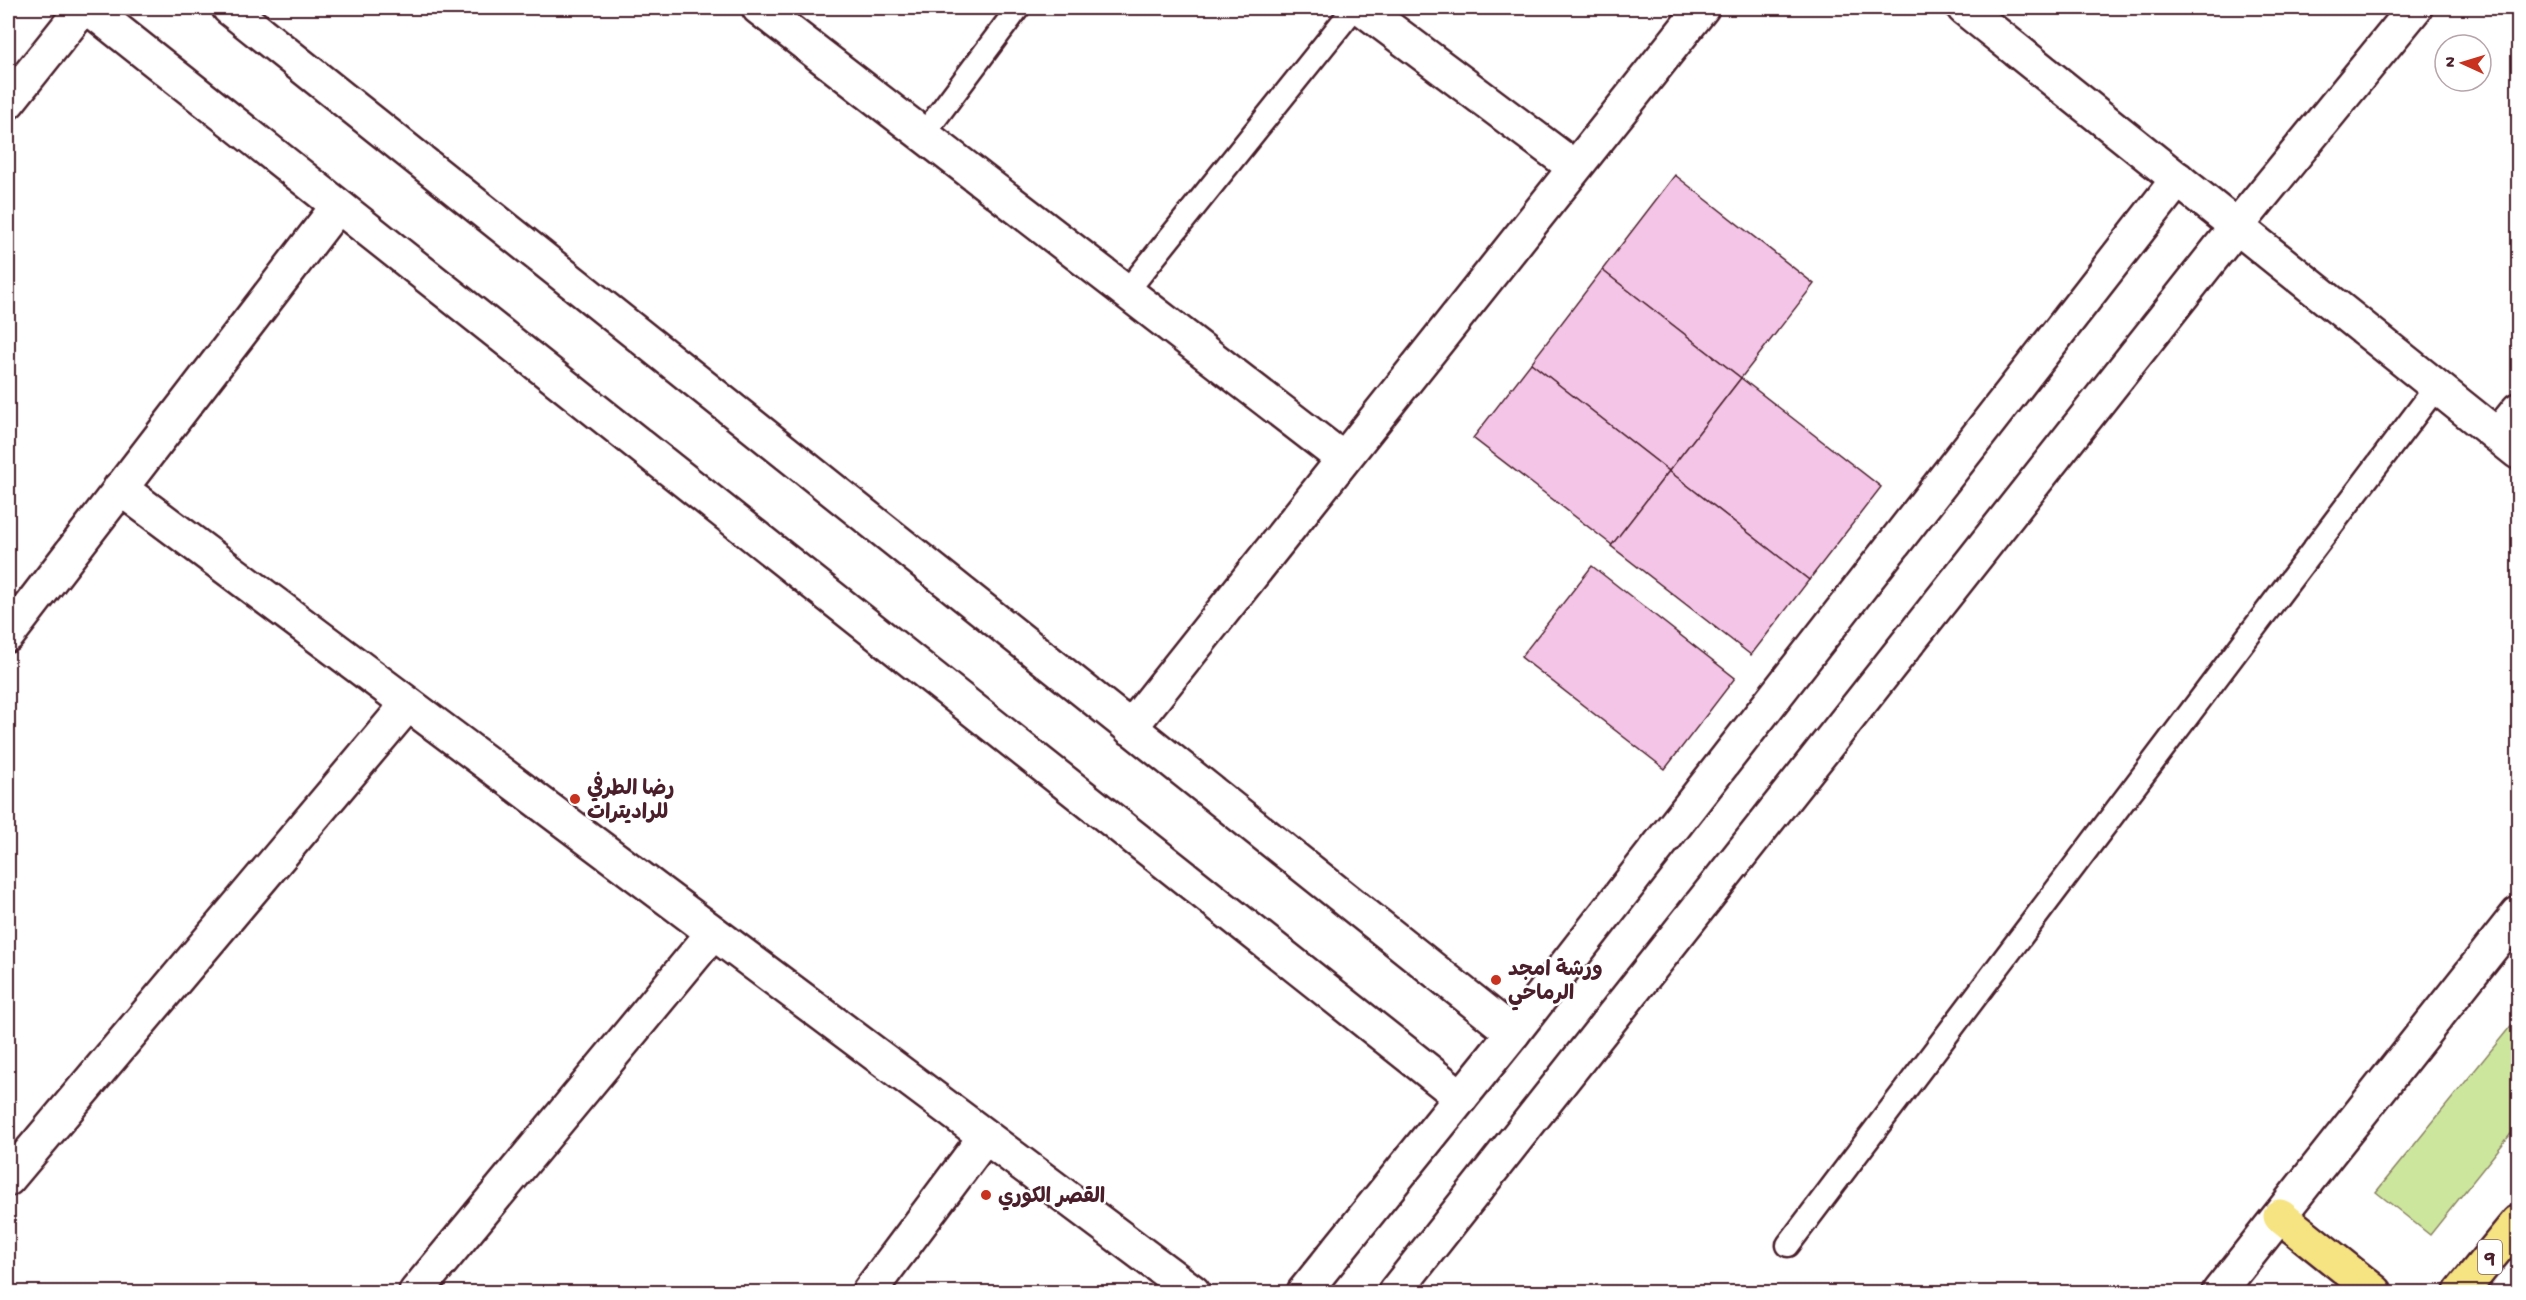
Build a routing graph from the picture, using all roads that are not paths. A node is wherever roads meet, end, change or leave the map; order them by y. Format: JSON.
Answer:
{"nodes":[{"id":1,"x":83,"y":8,"type":"edge"},
{"id":2,"x":89,"y":8,"type":"edge"},
{"id":3,"x":229,"y":8,"type":"edge"},
{"id":4,"x":761,"y":8,"type":"edge"},
{"id":5,"x":1018,"y":8,"type":"edge"},
{"id":6,"x":1354,"y":8,"type":"edge"},
{"id":7,"x":1362,"y":8,"type":"edge"},
{"id":8,"x":1702,"y":8,"type":"edge"},
{"id":9,"x":1964,"y":8,"type":"edge"},
{"id":10,"x":2415,"y":8,"type":"edge"},
{"id":11,"x":8,"y":102,"type":"edge"},
{"id":12,"x":923,"y":135,"type":"junction"},
{"id":13,"x":1574,"y":167,"type":"junction"},
{"id":14,"x":2178,"y":179,"type":"junction"},
{"id":15,"x":338,"y":206,"type":"junction"},
{"id":16,"x":2236,"y":226,"type":"junction"},
{"id":17,"x":1126,"y":291,"type":"junction"},
{"id":18,"x":2437,"y":386,"type":"junction"},
{"id":19,"x":2518,"y":410,"type":"edge"},
{"id":20,"x":2508,"y":444,"type":"edge"},
{"id":21,"x":1344,"y":459,"type":"junction"},
{"id":22,"x":120,"y":488,"type":"junction"},
{"id":23,"x":8,"y":634,"type":"edge"},
{"id":24,"x":408,"y":704,"type":"junction"},
{"id":25,"x":1130,"y":728,"type":"junction"},
{"id":26,"x":2518,"y":914,"type":"edge"},
{"id":27,"x":713,"y":933,"type":"junction"},
{"id":28,"x":1513,"y":1033,"type":"junction"},
{"id":29,"x":1461,"y":1097,"type":"junction"},
{"id":30,"x":985,"y":1137,"type":"junction"},
{"id":31,"x":8,"y":1179,"type":"edge"},
{"id":32,"x":2280,"y":1216,"type":"junction"},
{"id":33,"x":2518,"y":1221,"type":"edge"},
{"id":34,"x":1788,"y":1245,"type":"dead end"},
{"id":35,"x":416,"y":1293,"type":"edge"},
{"id":36,"x":869,"y":1293,"type":"edge"},
{"id":37,"x":1192,"y":1293,"type":"edge"},
{"id":38,"x":1304,"y":1293,"type":"edge"},
{"id":39,"x":1395,"y":1293,"type":"edge"},
{"id":40,"x":2219,"y":1293,"type":"edge"},
{"id":41,"x":2375,"y":1293,"type":"edge"},
{"id":42,"x":2461,"y":1293,"type":"edge"}],
"edges":[{"from":1,"to":11,"type":"street"},
{"from":2,"to":15,"type":"street"},
{"from":3,"to":25,"type":"street"},
{"from":4,"to":12,"type":"street"},
{"from":5,"to":12,"type":"lane"},
{"from":6,"to":17,"type":"lane"},
{"from":7,"to":13,"type":"street"},
{"from":8,"to":13,"type":"street"},
{"from":9,"to":14,"type":"street"},
{"from":10,"to":16,"type":"street"},
{"from":12,"to":17,"type":"street"},
{"from":13,"to":21,"type":"street"},
{"from":14,"to":16,"type":"street"},
{"from":14,"to":28,"type":"street"},
{"from":15,"to":22,"type":"street"},
{"from":15,"to":29,"type":"street"},
{"from":16,"to":18,"type":"street"},
{"from":16,"to":39,"type":"street"},
{"from":17,"to":21,"type":"street"},
{"from":18,"to":20,"type":"street"},
{"from":18,"to":34,"type":"lane"},
{"from":19,"to":20,"type":"street"},
{"from":21,"to":25,"type":"street"},
{"from":22,"to":23,"type":"street"},
{"from":22,"to":24,"type":"street"},
{"from":24,"to":27,"type":"street"},
{"from":24,"to":31,"type":"street"},
{"from":25,"to":28,"type":"street"},
{"from":26,"to":32,"type":"street"},
{"from":27,"to":30,"type":"street"},
{"from":27,"to":35,"type":"street"},
{"from":28,"to":29,"type":"street"},
{"from":29,"to":38,"type":"street"},
{"from":30,"to":36,"type":"street"},
{"from":30,"to":37,"type":"street"},
{"from":32,"to":40,"type":"street"},
{"from":32,"to":41,"type":"highway"},
{"from":33,"to":42,"type":"highway","number":"9"}]}
